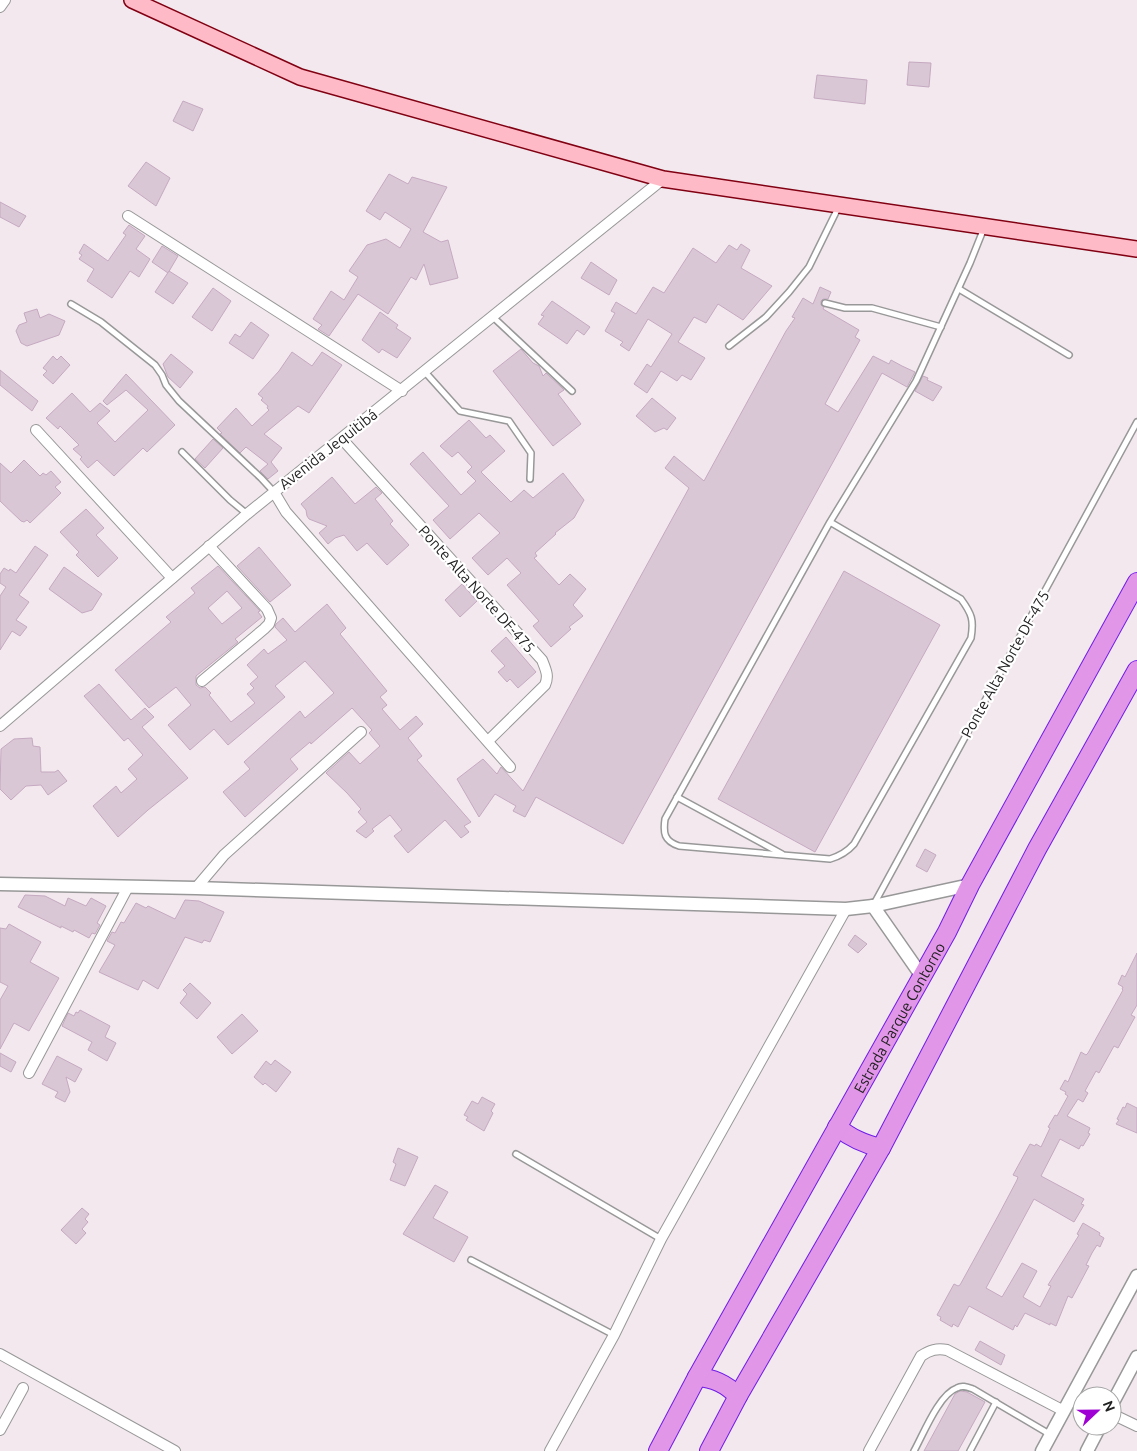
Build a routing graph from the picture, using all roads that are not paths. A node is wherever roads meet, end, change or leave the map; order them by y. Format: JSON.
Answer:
{"nodes":[{"id":1,"x":5,"y":0,"type":"edge"},
{"id":2,"x":132,"y":0,"type":"edge"},
{"id":3,"x":0,"y":7,"type":"edge"},
{"id":4,"x":663,"y":179,"type":"junction"},
{"id":5,"x":839,"y":206,"type":"junction"},
{"id":6,"x":128,"y":216,"type":"dead end"},
{"id":7,"x":984,"y":228,"type":"junction"},
{"id":8,"x":1137,"y":249,"type":"edge"},
{"id":9,"x":959,"y":289,"type":"junction"},
{"id":10,"x":825,"y":303,"type":"dead end"},
{"id":11,"x":71,"y":304,"type":"dead end"},
{"id":12,"x":493,"y":317,"type":"junction"},
{"id":13,"x":941,"y":327,"type":"junction"},
{"id":14,"x":729,"y":346,"type":"dead end"},
{"id":15,"x":1069,"y":354,"type":"dead end"},
{"id":16,"x":424,"y":372,"type":"junction"},
{"id":17,"x":402,"y":391,"type":"junction"},
{"id":18,"x":572,"y":392,"type":"dead end"},
{"id":19,"x":1137,"y":422,"type":"edge"},
{"id":20,"x":36,"y":430,"type":"dead end"},
{"id":21,"x":342,"y":439,"type":"junction"},
{"id":22,"x":182,"y":452,"type":"dead end"},
{"id":23,"x":530,"y":479,"type":"dead end"},
{"id":24,"x":274,"y":492,"type":"junction"},
{"id":25,"x":248,"y":514,"type":"junction"},
{"id":26,"x":830,"y":522,"type":"junction"},
{"id":27,"x":209,"y":546,"type":"junction"},
{"id":28,"x":172,"y":578,"type":"junction"},
{"id":29,"x":1137,"y":582,"type":"edge"},
{"id":30,"x":1137,"y":670,"type":"edge"},
{"id":31,"x":202,"y":681,"type":"dead end"},
{"id":32,"x":0,"y":726,"type":"edge"},
{"id":33,"x":361,"y":732,"type":"dead end"},
{"id":34,"x":488,"y":740,"type":"junction"},
{"id":35,"x":510,"y":766,"type":"dead end"},
{"id":36,"x":678,"y":797,"type":"junction"},
{"id":37,"x":785,"y":855,"type":"junction"},
{"id":38,"x":0,"y":884,"type":"edge"},
{"id":39,"x":970,"y":885,"type":"junction"},
{"id":40,"x":128,"y":887,"type":"junction"},
{"id":41,"x":196,"y":888,"type":"junction"},
{"id":42,"x":873,"y":906,"type":"junction"},
{"id":43,"x":846,"y":909,"type":"junction"},
{"id":44,"x":921,"y":975,"type":"junction"},
{"id":45,"x":29,"y":1073,"type":"dead end"},
{"id":46,"x":837,"y":1127,"type":"junction"},
{"id":47,"x":881,"y":1148,"type":"junction"},
{"id":48,"x":516,"y":1154,"type":"dead end"},
{"id":49,"x":661,"y":1238,"type":"junction"},
{"id":50,"x":471,"y":1260,"type":"dead end"},
{"id":51,"x":1137,"y":1276,"type":"edge"},
{"id":52,"x":614,"y":1335,"type":"junction"},
{"id":53,"x":0,"y":1354,"type":"edge"},
{"id":54,"x":1137,"y":1357,"type":"edge"},
{"id":55,"x":697,"y":1377,"type":"junction"},
{"id":56,"x":1122,"y":1386,"type":"edge"},
{"id":57,"x":23,"y":1388,"type":"dead end"},
{"id":58,"x":738,"y":1396,"type":"junction"},
{"id":59,"x":996,"y":1402,"type":"junction"},
{"id":60,"x":1064,"y":1411,"type":"junction"},
{"id":61,"x":1122,"y":1419,"type":"edge"},
{"id":62,"x":1137,"y":1426,"type":"edge"},
{"id":63,"x":0,"y":1430,"type":"edge"},
{"id":64,"x":1051,"y":1435,"type":"junction"},
{"id":65,"x":1094,"y":1436,"type":"edge"},
{"id":66,"x":175,"y":1451,"type":"edge"},
{"id":67,"x":550,"y":1451,"type":"edge"},
{"id":68,"x":658,"y":1451,"type":"edge"},
{"id":69,"x":709,"y":1451,"type":"edge"},
{"id":70,"x":869,"y":1451,"type":"edge"},
{"id":71,"x":914,"y":1451,"type":"edge"},
{"id":72,"x":970,"y":1451,"type":"edge"},
{"id":73,"x":1042,"y":1451,"type":"edge"},
{"id":74,"x":1086,"y":1451,"type":"edge"}],
"edges":[{"from":1,"to":3,"type":"street"},
{"from":2,"to":4,"type":"main road"},
{"from":4,"to":5,"type":"main road"},
{"from":4,"to":12,"type":"street","name":"Avenida Jequitibá"},
{"from":5,"to":7,"type":"main road"},
{"from":5,"to":14,"type":"lane"},
{"from":6,"to":17,"type":"street"},
{"from":7,"to":8,"type":"main road"},
{"from":7,"to":9,"type":"lane"},
{"from":9,"to":13,"type":"lane"},
{"from":9,"to":15,"type":"lane"},
{"from":10,"to":13,"type":"lane"},
{"from":11,"to":24,"type":"lane"},
{"from":12,"to":16,"type":"street","name":"Avenida Jequitibá"},
{"from":12,"to":18,"type":"lane"},
{"from":13,"to":26,"type":"lane"},
{"from":16,"to":17,"type":"street","name":"Avenida Jequitibá"},
{"from":16,"to":23,"type":"lane"},
{"from":17,"to":21,"type":"street","name":"Avenida Jequitibá"},
{"from":19,"to":42,"type":"lane","name":"Ponte Alta Norte DF-475"},
{"from":20,"to":28,"type":"street"},
{"from":21,"to":24,"type":"street","name":"Avenida Jequitibá"},
{"from":21,"to":34,"type":"street","name":"Ponte Alta Norte DF-475"},
{"from":22,"to":25,"type":"lane"},
{"from":24,"to":25,"type":"street","name":"Avenida Jequitibá"},
{"from":24,"to":34,"type":"street"},
{"from":25,"to":27,"type":"street","name":"Avenida Jequitibá"},
{"from":26,"to":36,"type":"lane"},
{"from":26,"to":37,"type":"lane"},
{"from":27,"to":28,"type":"street","name":"Avenida Jequitibá"},
{"from":27,"to":31,"type":"street"},
{"from":28,"to":32,"type":"street","name":"Avenida Jequitibá"},
{"from":29,"to":39,"type":"highway","name":"Estrada Parque Contorno"},
{"from":30,"to":47,"type":"highway"},
{"from":33,"to":41,"type":"street"},
{"from":34,"to":35,"type":"street"},
{"from":36,"to":37,"type":"lane"},
{"from":36,"to":37,"type":"lane"},
{"from":38,"to":40,"type":"street"},
{"from":39,"to":42,"type":"street"},
{"from":39,"to":44,"type":"highway","name":"Estrada Parque Contorno"},
{"from":40,"to":41,"type":"street"},
{"from":40,"to":45,"type":"street"},
{"from":41,"to":43,"type":"street"},
{"from":42,"to":43,"type":"street"},
{"from":42,"to":44,"type":"street"},
{"from":43,"to":49,"type":"street"},
{"from":44,"to":46,"type":"highway","name":"Estrada Parque Contorno"},
{"from":46,"to":47,"type":"highway"},
{"from":46,"to":55,"type":"highway","name":"Estrada Parque Contorno"},
{"from":47,"to":58,"type":"highway"},
{"from":48,"to":49,"type":"lane"},
{"from":49,"to":52,"type":"street"},
{"from":50,"to":52,"type":"lane"},
{"from":51,"to":60,"type":"street"},
{"from":52,"to":67,"type":"street"},
{"from":53,"to":66,"type":"street"},
{"from":54,"to":56,"type":"street"},
{"from":55,"to":58,"type":"highway"},
{"from":55,"to":68,"type":"highway","name":"Estrada Parque Contorno"},
{"from":57,"to":63,"type":"street"},
{"from":58,"to":69,"type":"highway"},
{"from":59,"to":64,"type":"lane"},
{"from":59,"to":71,"type":"lane"},
{"from":59,"to":72,"type":"lane"},
{"from":60,"to":64,"type":"street"},
{"from":60,"to":70,"type":"street"},
{"from":61,"to":62,"type":"street"},
{"from":64,"to":73,"type":"street"},
{"from":65,"to":74,"type":"street"}]}
